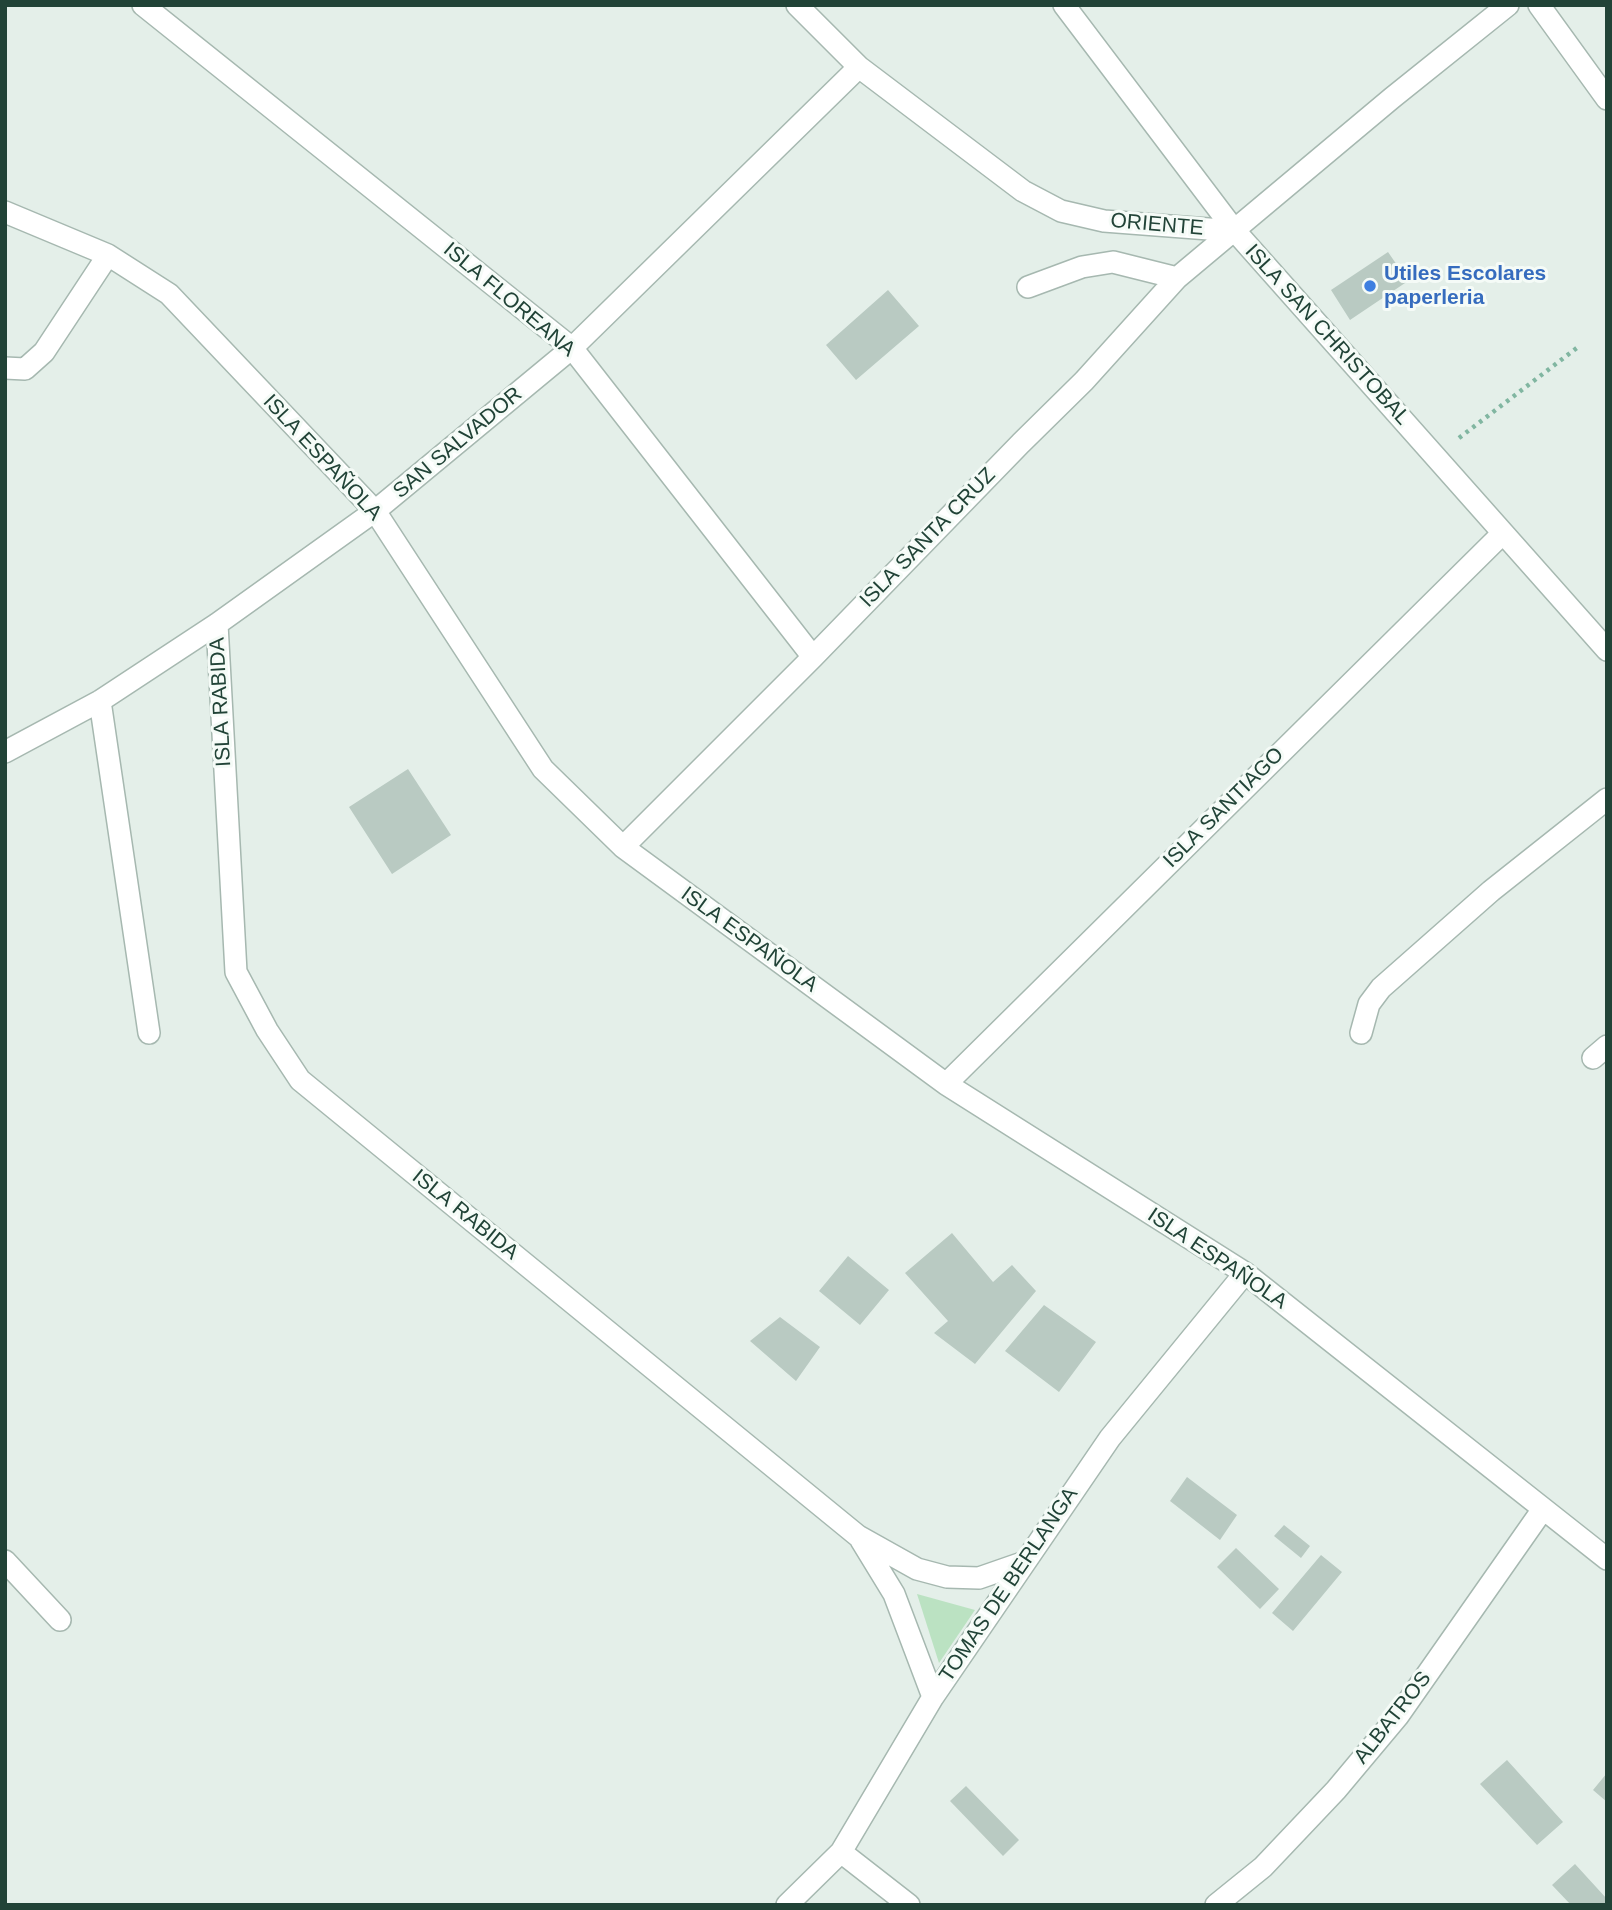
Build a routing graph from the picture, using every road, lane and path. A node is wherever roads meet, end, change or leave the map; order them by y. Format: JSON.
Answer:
{"nodes":[{"id":1,"x":143,"y":5,"type":"edge"},
{"id":2,"x":797,"y":5,"type":"edge"},
{"id":3,"x":1064,"y":5,"type":"edge"},
{"id":4,"x":1508,"y":5,"type":"edge"},
{"id":5,"x":1539,"y":5,"type":"edge"},
{"id":6,"x":859,"y":67,"type":"junction"},
{"id":7,"x":1607,"y":99,"type":"edge"},
{"id":8,"x":5,"y":212,"type":"edge"},
{"id":9,"x":1235,"y":231,"type":"junction"},
{"id":10,"x":108,"y":255,"type":"junction"},
{"id":11,"x":1177,"y":278,"type":"junction"},
{"id":12,"x":1028,"y":287,"type":"dead end"},
{"id":13,"x":1578,"y":347,"type":"dead end"},
{"id":14,"x":572,"y":348,"type":"junction"},
{"id":15,"x":5,"y":368,"type":"edge"},
{"id":16,"x":1435,"y":457,"type":"junction"},
{"id":17,"x":375,"y":512,"type":"junction"},
{"id":18,"x":1503,"y":533,"type":"junction"},
{"id":19,"x":217,"y":624,"type":"junction"},
{"id":20,"x":1607,"y":650,"type":"edge"},
{"id":21,"x":813,"y":657,"type":"junction"},
{"id":22,"x":100,"y":701,"type":"junction"},
{"id":23,"x":5,"y":752,"type":"edge"},
{"id":24,"x":1607,"y":799,"type":"edge"},
{"id":25,"x":623,"y":847,"type":"junction"},
{"id":26,"x":149,"y":1033,"type":"dead end"},
{"id":27,"x":1361,"y":1034,"type":"dead end"},
{"id":28,"x":946,"y":1084,"type":"junction"},
{"id":29,"x":1245,"y":1273,"type":"junction"},
{"id":30,"x":1543,"y":1509,"type":"junction"},
{"id":31,"x":859,"y":1536,"type":"junction"},
{"id":32,"x":1607,"y":1559,"type":"edge"},
{"id":33,"x":5,"y":1561,"type":"edge"},
{"id":34,"x":1025,"y":1562,"type":"junction"},
{"id":35,"x":60,"y":1620,"type":"dead end"},
{"id":36,"x":933,"y":1697,"type":"junction"},
{"id":37,"x":841,"y":1852,"type":"junction"},
{"id":38,"x":787,"y":1905,"type":"edge"},
{"id":39,"x":908,"y":1905,"type":"edge"},
{"id":40,"x":1216,"y":1905,"type":"edge"}],
"edges":[{"from":1,"to":14,"type":"street","name":"ISLA FLOREANA"},
{"from":2,"to":6,"type":"street","name":"ORIENTE"},
{"from":3,"to":9,"type":"street","name":"ISLA SAN CHRISTOBAL"},
{"from":4,"to":9,"type":"street"},
{"from":5,"to":7,"type":"street"},
{"from":6,"to":9,"type":"street","name":"ORIENTE"},
{"from":6,"to":14,"type":"street","name":"SAN SALVADOR"},
{"from":8,"to":10,"type":"street","name":"ISLA ESPAÑOLA"},
{"from":9,"to":11,"type":"street","name":"ISLA SANTA CRUZ"},
{"from":9,"to":16,"type":"street","name":"ISLA SAN CHRISTOBAL"},
{"from":10,"to":15,"type":"street"},
{"from":10,"to":17,"type":"street","name":"ISLA ESPAÑOLA"},
{"from":11,"to":12,"type":"street"},
{"from":11,"to":21,"type":"street","name":"ISLA SANTA CRUZ"},
{"from":13,"to":16,"type":"path"},
{"from":14,"to":17,"type":"street","name":"SAN SALVADOR"},
{"from":14,"to":21,"type":"street","name":"ISLA FLOREANA"},
{"from":16,"to":18,"type":"street","name":"ISLA SAN CHRISTOBAL"},
{"from":17,"to":19,"type":"street","name":"SAN SALVADOR"},
{"from":17,"to":25,"type":"street","name":"ISLA ESPAÑOLA"},
{"from":18,"to":20,"type":"street","name":"ISLA SAN CHRISTOBAL"},
{"from":18,"to":28,"type":"street","name":"ISLA SANTIAGO"},
{"from":19,"to":22,"type":"street","name":"SAN SALVADOR"},
{"from":19,"to":31,"type":"street","name":"ISLA RABIDA"},
{"from":21,"to":25,"type":"street","name":"ISLA SANTA CRUZ"},
{"from":22,"to":23,"type":"street","name":"SAN SALVADOR"},
{"from":22,"to":26,"type":"street"},
{"from":24,"to":27,"type":"street"},
{"from":25,"to":28,"type":"street","name":"ISLA ESPAÑOLA"},
{"from":28,"to":29,"type":"street","name":"ISLA ESPAÑOLA"},
{"from":29,"to":30,"type":"street","name":"ISLA ESPAÑOLA"},
{"from":29,"to":34,"type":"street","name":"TOMAS DE BERLANGA"},
{"from":30,"to":32,"type":"street","name":"ISLA ESPAÑOLA"},
{"from":30,"to":40,"type":"street","name":"ALBATROS"},
{"from":31,"to":34,"type":"street","name":"ISLA RABIDA"},
{"from":31,"to":36,"type":"street"},
{"from":33,"to":35,"type":"street"},
{"from":34,"to":36,"type":"street","name":"TOMAS DE BERLANGA"},
{"from":36,"to":37,"type":"street","name":"TOMAS DE BERLANGA"},
{"from":37,"to":38,"type":"street","name":"TOMAS DE BERLANGA"},
{"from":37,"to":39,"type":"street"}]}
